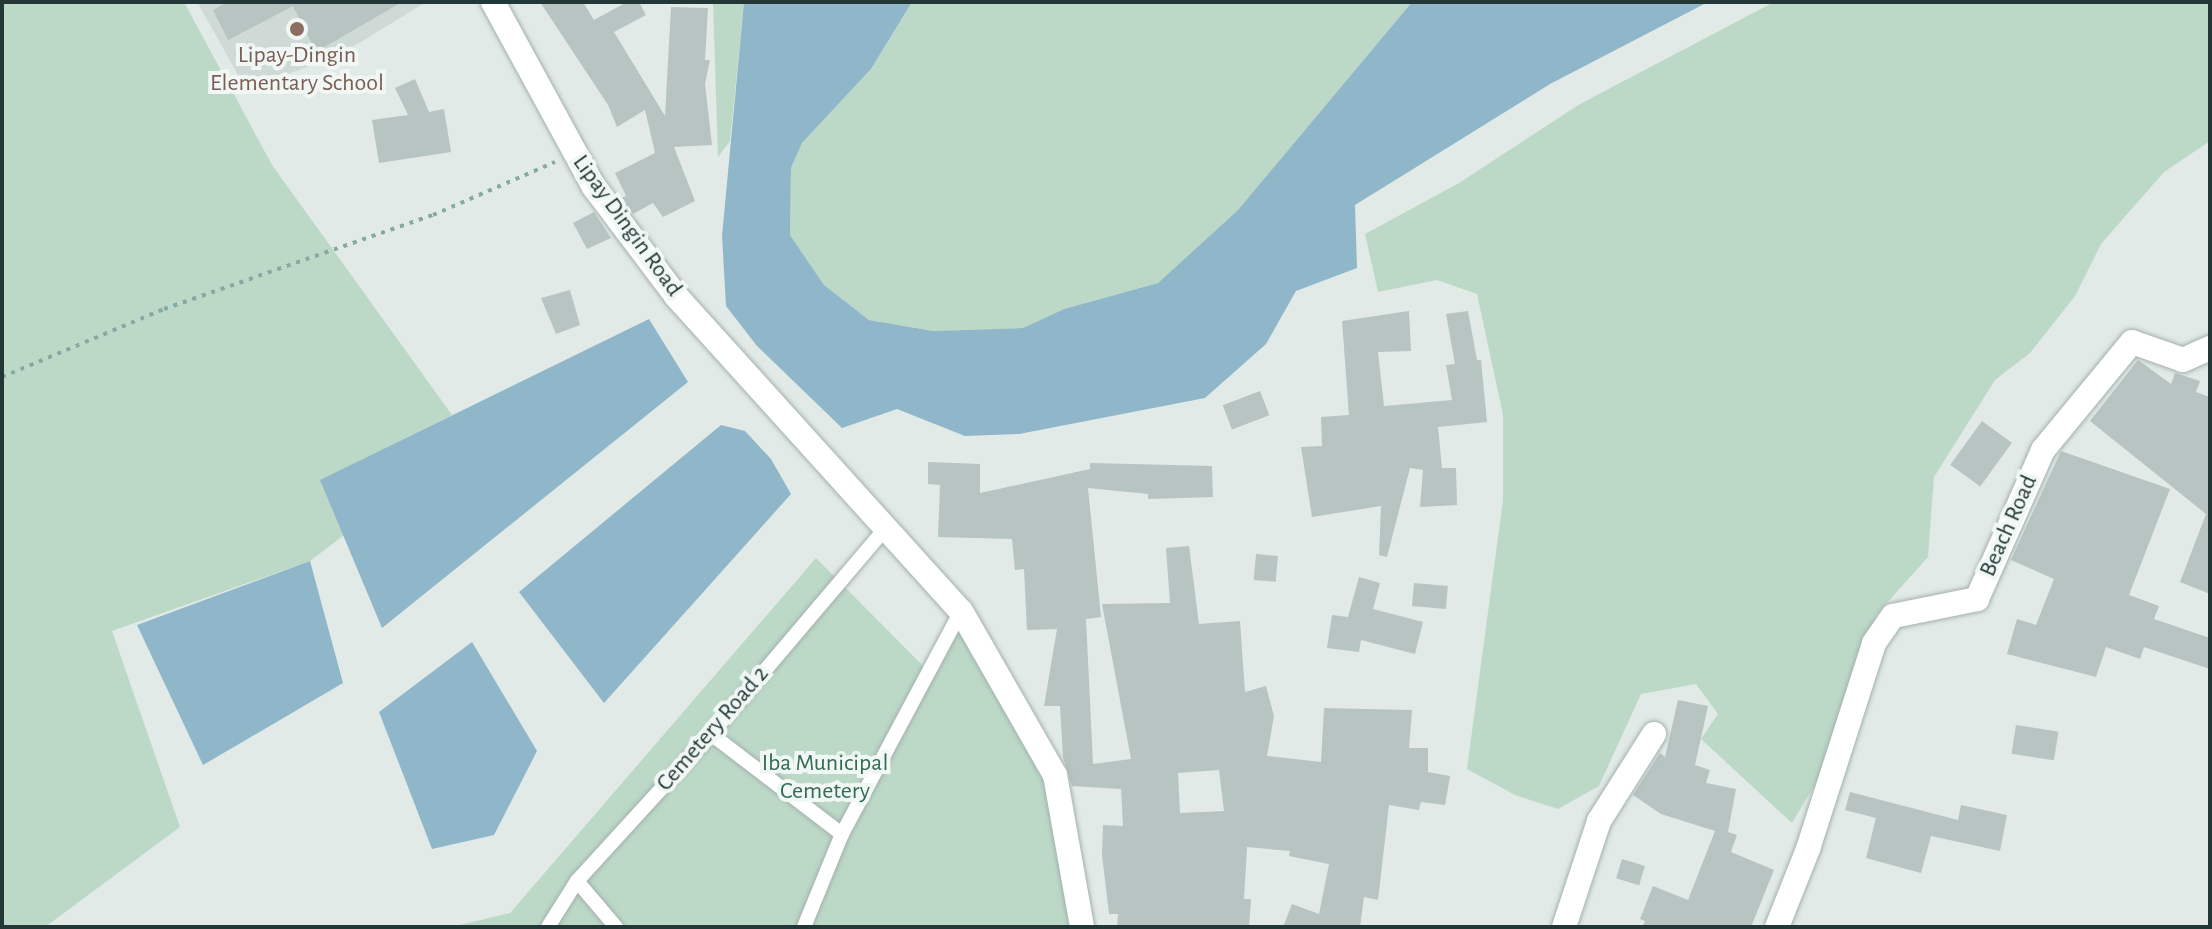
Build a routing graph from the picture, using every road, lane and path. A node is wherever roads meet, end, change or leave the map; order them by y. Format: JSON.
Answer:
{"nodes":[{"id":1,"x":493,"y":2,"type":"edge"},
{"id":2,"x":574,"y":154,"type":"junction"},
{"id":3,"x":2210,"y":348,"type":"edge"},
{"id":4,"x":2,"y":377,"type":"edge"},
{"id":5,"x":886,"y":528,"type":"junction"},
{"id":6,"x":961,"y":611,"type":"junction"},
{"id":7,"x":711,"y":734,"type":"junction"},
{"id":8,"x":1654,"y":734,"type":"dead end"},
{"id":9,"x":842,"y":834,"type":"junction"},
{"id":10,"x":577,"y":881,"type":"junction"},
{"id":11,"x":548,"y":927,"type":"edge"},
{"id":12,"x":616,"y":927,"type":"edge"},
{"id":13,"x":804,"y":927,"type":"edge"},
{"id":14,"x":1082,"y":927,"type":"edge"},
{"id":15,"x":1564,"y":927,"type":"edge"},
{"id":16,"x":1777,"y":927,"type":"edge"}],
"edges":[{"from":1,"to":2,"type":"street","name":"Lipay Dingin Road"},
{"from":2,"to":4,"type":"path"},
{"from":2,"to":5,"type":"street","name":"Lipay Dingin Road"},
{"from":3,"to":16,"type":"street","name":"Beach Road"},
{"from":5,"to":6,"type":"street","name":"Lipay Dingin Road"},
{"from":5,"to":7,"type":"lane","name":"Cemetery Road 2"},
{"from":6,"to":9,"type":"lane"},
{"from":6,"to":14,"type":"street"},
{"from":7,"to":9,"type":"lane"},
{"from":7,"to":10,"type":"lane","name":"Cemetery Road 2"},
{"from":8,"to":15,"type":"street"},
{"from":9,"to":13,"type":"lane"},
{"from":10,"to":11,"type":"lane","name":"Cemetery Road 2"},
{"from":10,"to":12,"type":"lane"}]}
